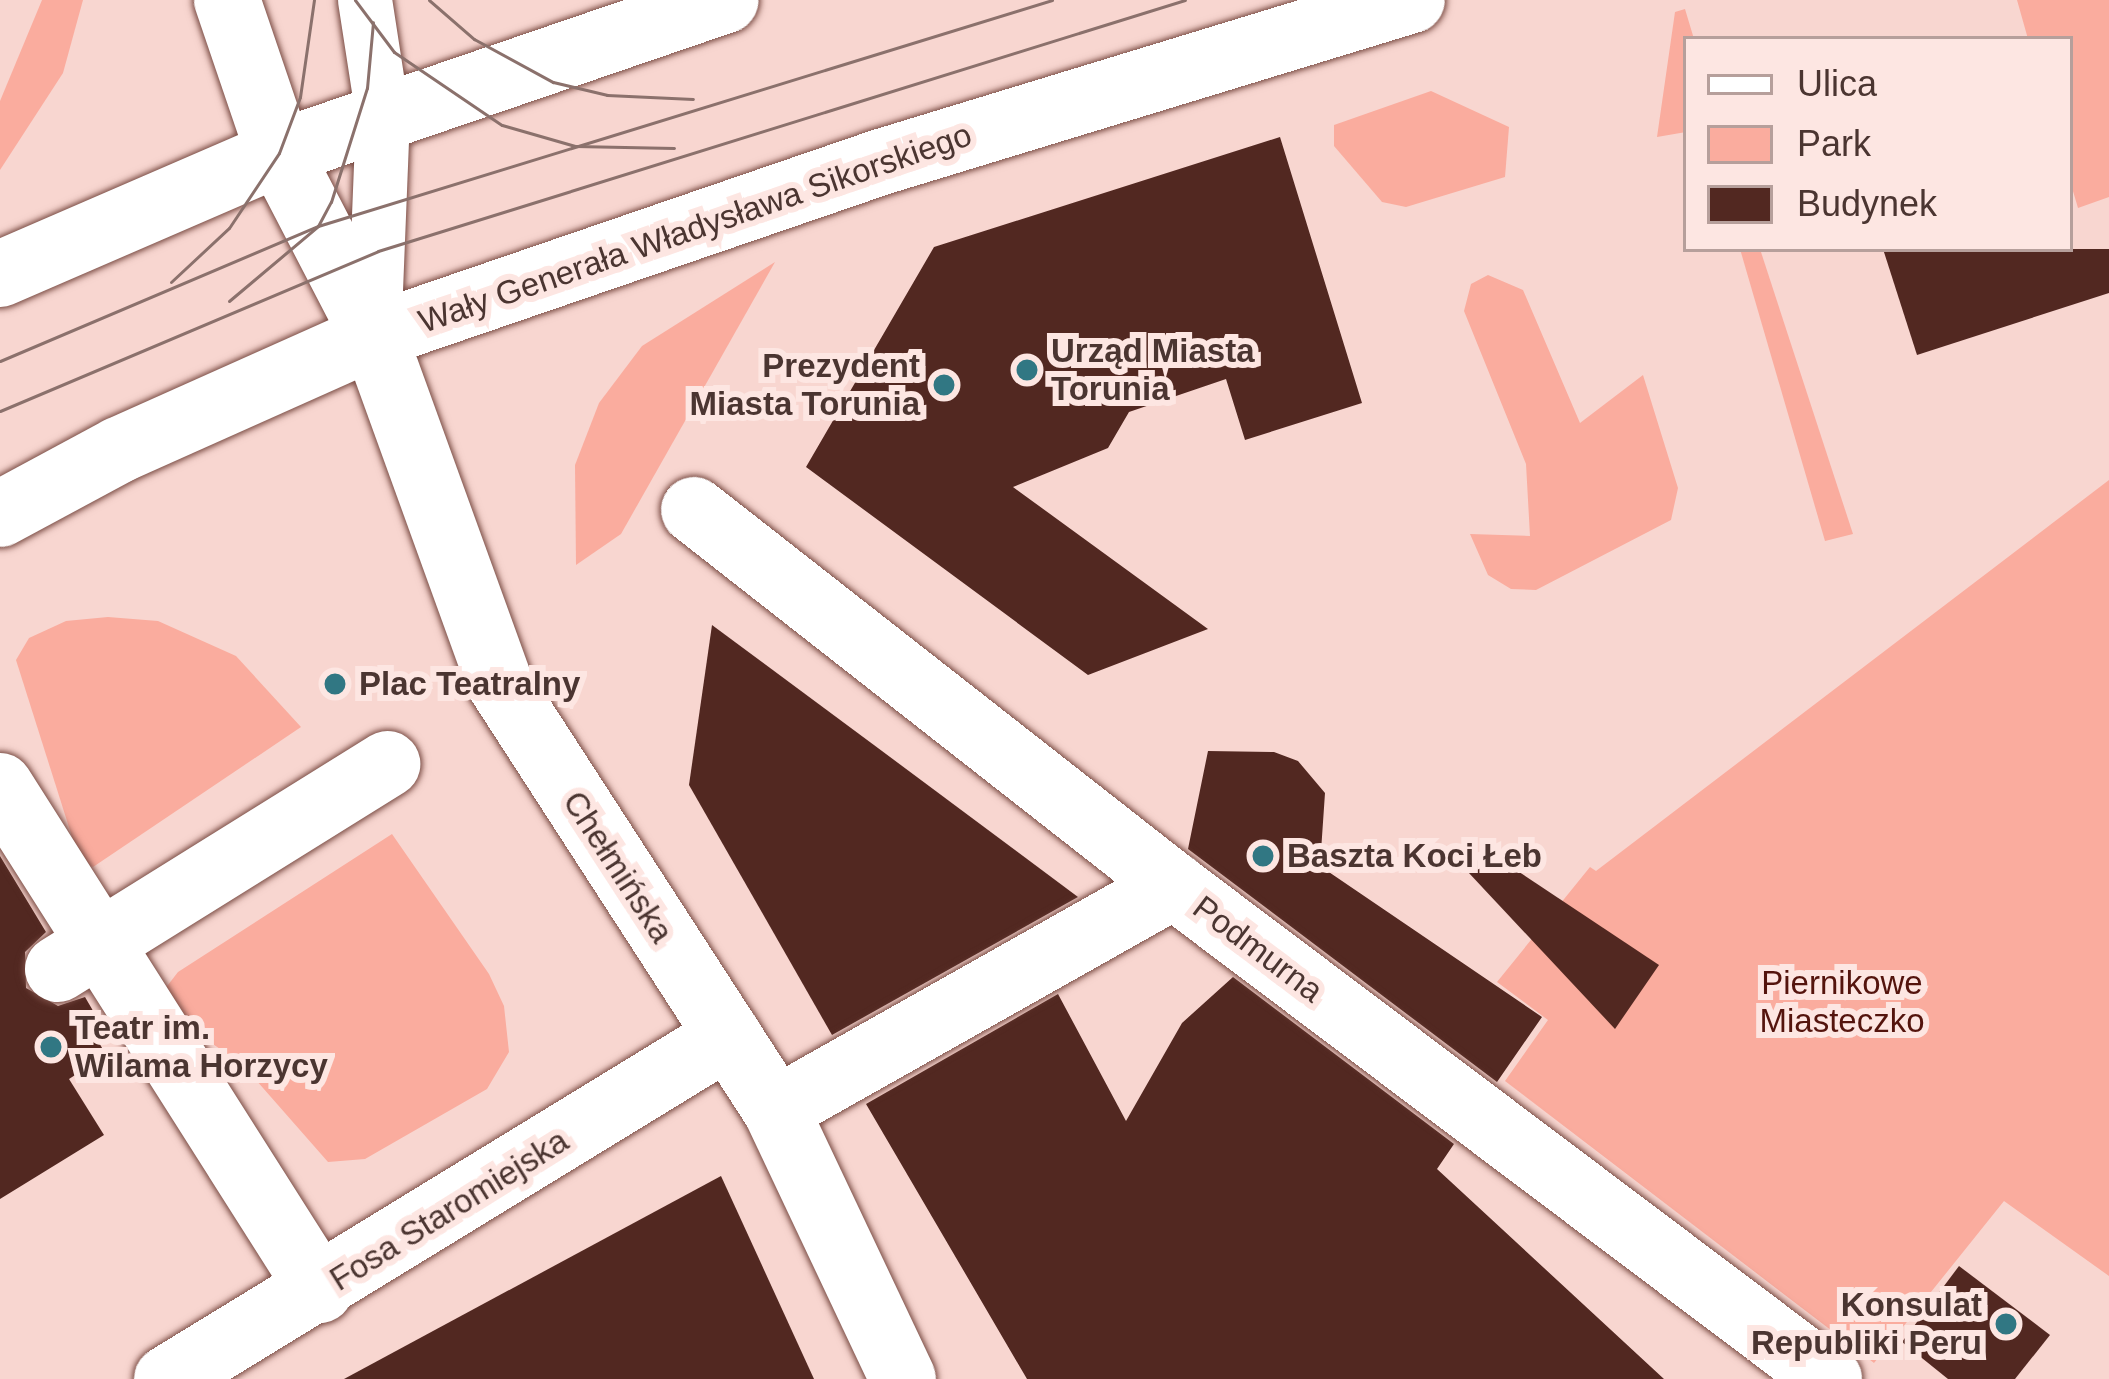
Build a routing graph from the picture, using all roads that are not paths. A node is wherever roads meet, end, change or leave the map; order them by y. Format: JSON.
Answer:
{"nodes":[{"id":1,"x":226,"y":0,"type":"edge"},
{"id":2,"x":365,"y":0,"type":"edge"},
{"id":3,"x":726,"y":0,"type":"edge"},
{"id":4,"x":1412,"y":0,"type":"edge"},
{"id":5,"x":383,"y":116,"type":"junction"},
{"id":6,"x":280,"y":153,"type":"junction"},
{"id":7,"x":0,"y":274,"type":"edge"},
{"id":8,"x":374,"y":336,"type":"junction"},
{"id":9,"x":694,"y":510,"type":"dead end"},
{"id":10,"x":0,"y":514,"type":"edge"},
{"id":11,"x":387,"y":764,"type":"dead end"},
{"id":12,"x":0,"y":786,"type":"edge"},
{"id":13,"x":1174,"y":886,"type":"junction"},
{"id":14,"x":81,"y":955,"type":"junction"},
{"id":15,"x":728,"y":1036,"type":"junction"},
{"id":16,"x":776,"y":1110,"type":"junction"},
{"id":17,"x":320,"y":1290,"type":"junction"},
{"id":18,"x":167,"y":1379,"type":"edge"},
{"id":19,"x":904,"y":1379,"type":"edge"},
{"id":20,"x":1829,"y":1379,"type":"edge"}],
"edges":[{"from":1,"to":6,"type":"street","name":"Chełmińska"},
{"from":2,"to":5,"type":"lane"},
{"from":3,"to":5,"type":"street"},
{"from":4,"to":8,"type":"street","name":"Wały Generała Władysława Sikorskiego"},
{"from":5,"to":6,"type":"street"},
{"from":5,"to":8,"type":"lane"},
{"from":6,"to":7,"type":"street"},
{"from":6,"to":8,"type":"street","name":"Chełmińska"},
{"from":8,"to":10,"type":"street","name":"Wały Generała Władysława Sikorskiego"},
{"from":8,"to":15,"type":"street","name":"Chełmińska"},
{"from":9,"to":13,"type":"street","name":"Podmurna"},
{"from":11,"to":14,"type":"street"},
{"from":12,"to":14,"type":"street"},
{"from":13,"to":16,"type":"street"},
{"from":13,"to":20,"type":"street","name":"Podmurna"},
{"from":14,"to":17,"type":"street"},
{"from":15,"to":16,"type":"street","name":"Chełmińska"},
{"from":15,"to":17,"type":"street","name":"Fosa Staromiejska"},
{"from":16,"to":19,"type":"street","name":"Chełmińska"},
{"from":17,"to":18,"type":"street","name":"Fosa Staromiejska"}]}
